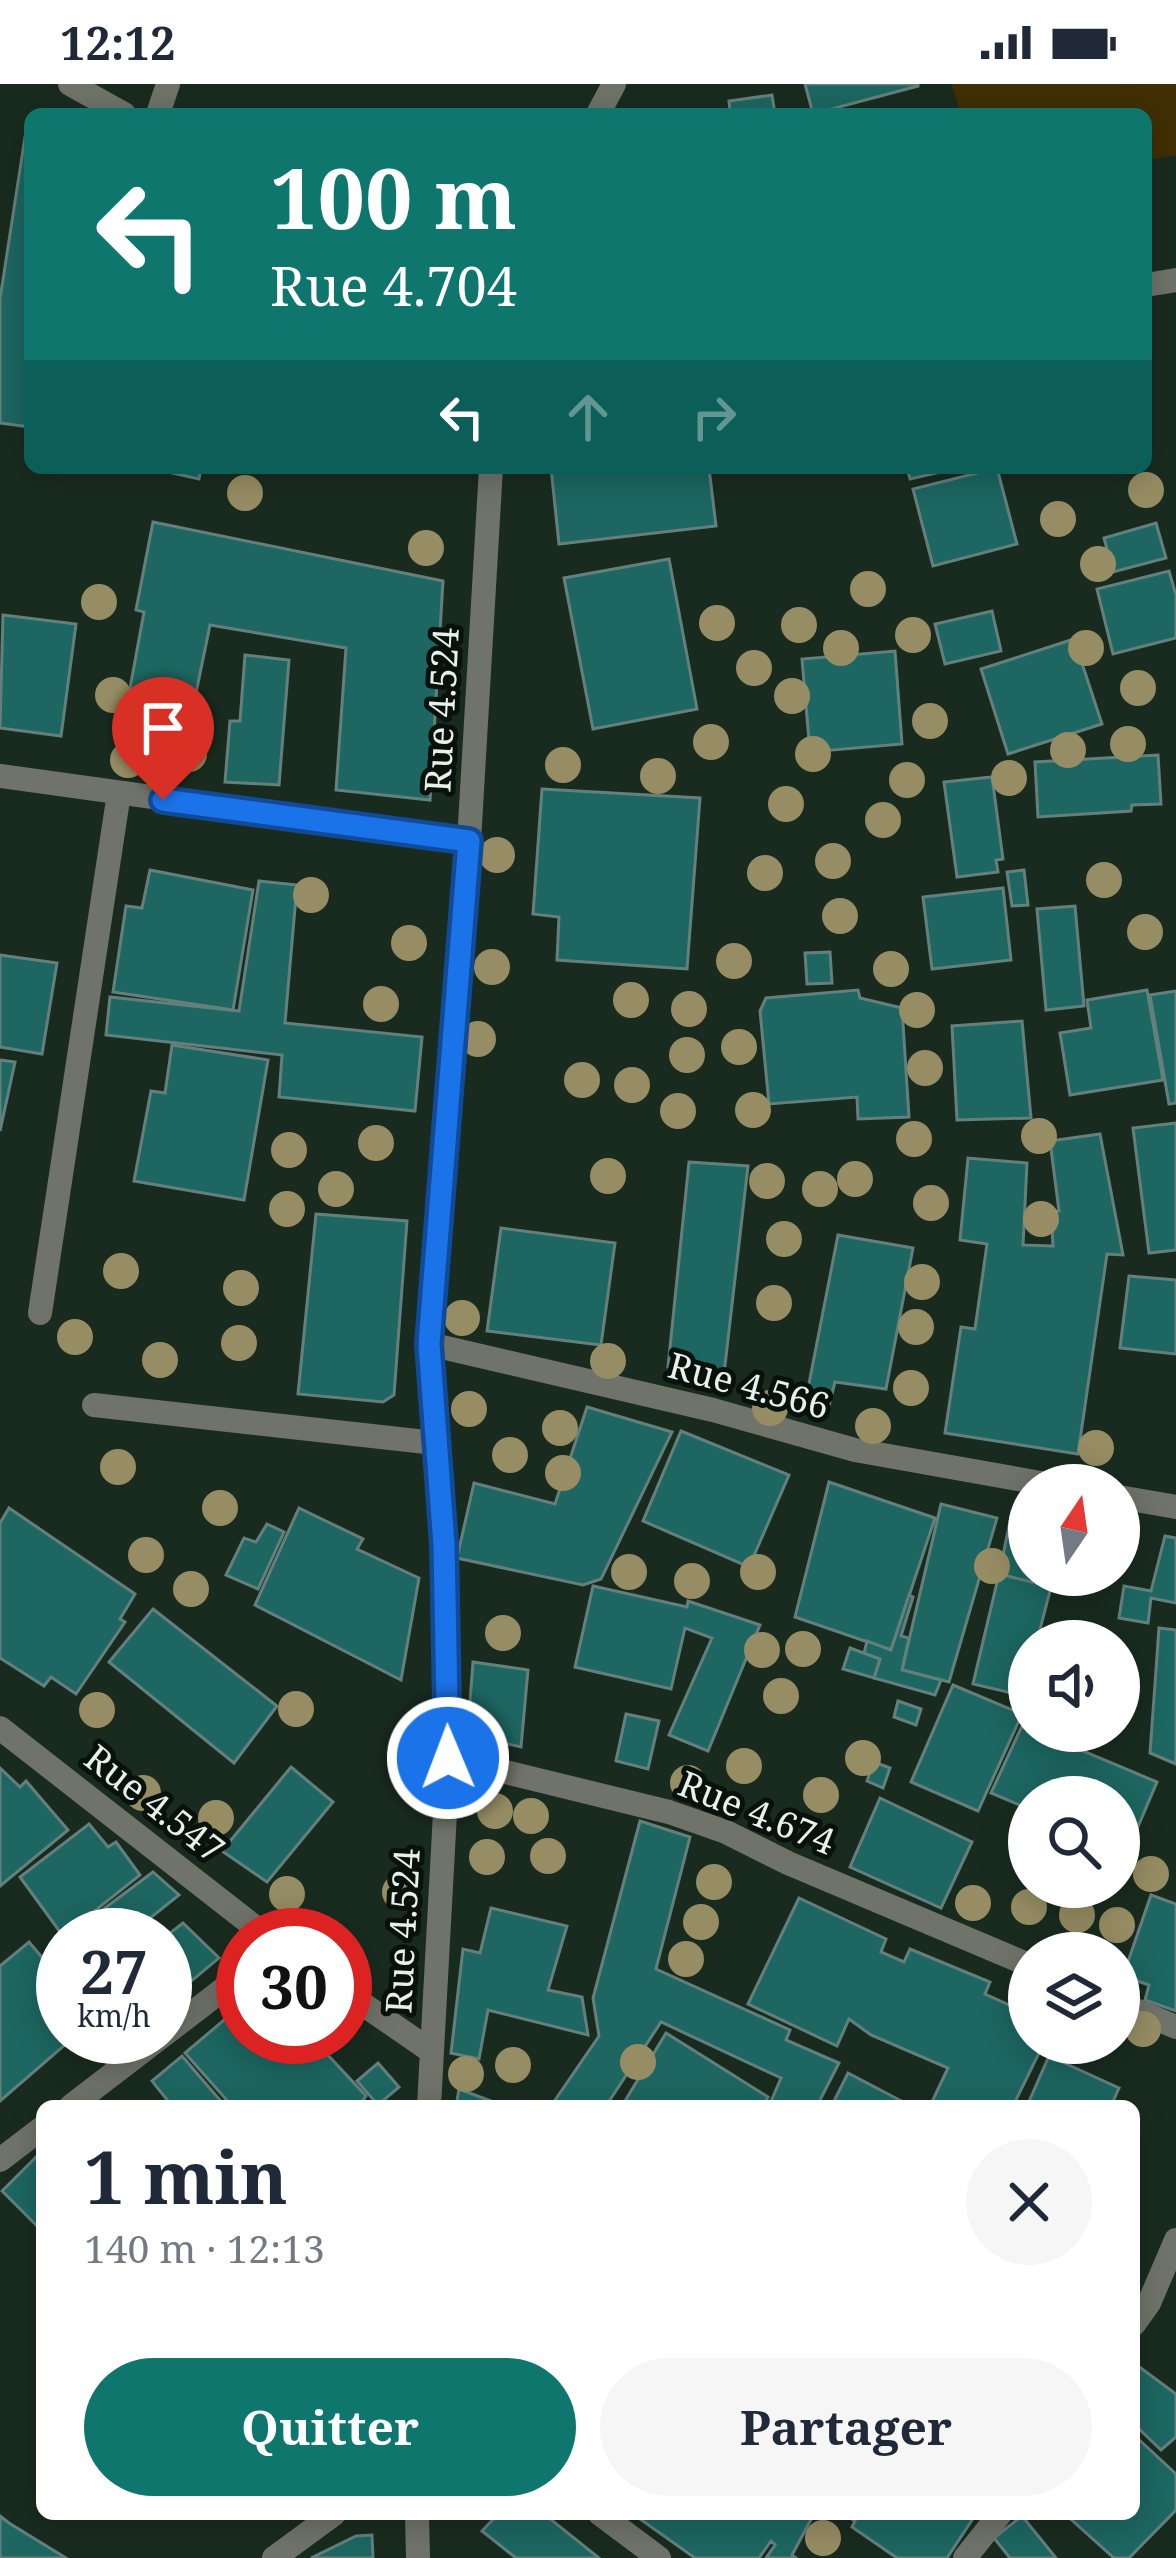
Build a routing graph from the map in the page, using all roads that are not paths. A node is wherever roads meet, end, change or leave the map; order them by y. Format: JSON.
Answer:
{"nodes":[{"id":1,"x":70,"y":84,"type":"edge"},
{"id":2,"x":113,"y":108,"type":"edge"},
{"id":3,"x":491,"y":474,"type":"edge"},
{"id":4,"x":0,"y":776,"type":"edge"},
{"id":5,"x":119,"y":794,"type":"junction"},
{"id":6,"x":469,"y":841,"type":"junction"},
{"id":7,"x":40,"y":1313,"type":"dead end"},
{"id":8,"x":429,"y":1344,"type":"junction"},
{"id":9,"x":94,"y":1405,"type":"dead end"},
{"id":10,"x":435,"y":1443,"type":"junction"},
{"id":11,"x":1008,"y":1477,"type":"edge"},
{"id":12,"x":1140,"y":1501,"type":"edge"},
{"id":13,"x":1176,"y":1507,"type":"edge"},
{"id":14,"x":0,"y":1727,"type":"edge"},
{"id":15,"x":448,"y":1758,"type":"junction"},
{"id":16,"x":231,"y":1908,"type":"edge"},
{"id":17,"x":1008,"y":1956,"type":"edge"},
{"id":18,"x":216,"y":1995,"type":"edge"},
{"id":19,"x":372,"y":2010,"type":"edge"},
{"id":20,"x":1140,"y":2011,"type":"edge"},
{"id":21,"x":192,"y":2014,"type":"edge"},
{"id":22,"x":1176,"y":2026,"type":"edge"},
{"id":23,"x":431,"y":2051,"type":"junction"},
{"id":24,"x":126,"y":2064,"type":"edge"},
{"id":25,"x":79,"y":2100,"type":"edge"},
{"id":26,"x":430,"y":2100,"type":"edge"},
{"id":27,"x":36,"y":2133,"type":"edge"},
{"id":28,"x":0,"y":2160,"type":"edge"},
{"id":29,"x":1176,"y":2240,"type":"edge"},
{"id":30,"x":1140,"y":2316,"type":"edge"},
{"id":31,"x":326,"y":2520,"type":"edge"},
{"id":32,"x":417,"y":2520,"type":"edge"},
{"id":33,"x":608,"y":2520,"type":"edge"},
{"id":34,"x":995,"y":2520,"type":"edge"},
{"id":35,"x":274,"y":2558,"type":"edge"},
{"id":36,"x":418,"y":2558,"type":"edge"},
{"id":37,"x":659,"y":2558,"type":"edge"},
{"id":38,"x":964,"y":2558,"type":"edge"}],
"edges":[{"from":1,"to":2,"type":"street"},
{"from":3,"to":6,"type":"street","name":"Rue 4.524"},
{"from":4,"to":5,"type":"street"},
{"from":5,"to":6,"type":"street"},
{"from":5,"to":7,"type":"street"},
{"from":6,"to":8,"type":"street","name":"Rue 4.524"},
{"from":8,"to":10,"type":"street","name":"Rue 4.524"},
{"from":8,"to":11,"type":"street","name":"Rue 4.566"},
{"from":9,"to":10,"type":"street"},
{"from":10,"to":15,"type":"street","name":"Rue 4.524"},
{"from":12,"to":13,"type":"street"},
{"from":14,"to":16,"type":"street","name":"Rue 4.547"},
{"from":15,"to":17,"type":"street","name":"Rue 4.674"},
{"from":15,"to":23,"type":"street","name":"Rue 4.524"},
{"from":18,"to":21,"type":"street"},
{"from":19,"to":23,"type":"street"},
{"from":20,"to":22,"type":"street"},
{"from":23,"to":26,"type":"street","name":"Rue 4.524"},
{"from":24,"to":25,"type":"street"},
{"from":27,"to":28,"type":"street"},
{"from":29,"to":30,"type":"street"},
{"from":31,"to":35,"type":"street"},
{"from":32,"to":36,"type":"street"},
{"from":33,"to":37,"type":"street"},
{"from":34,"to":38,"type":"street"}]}
